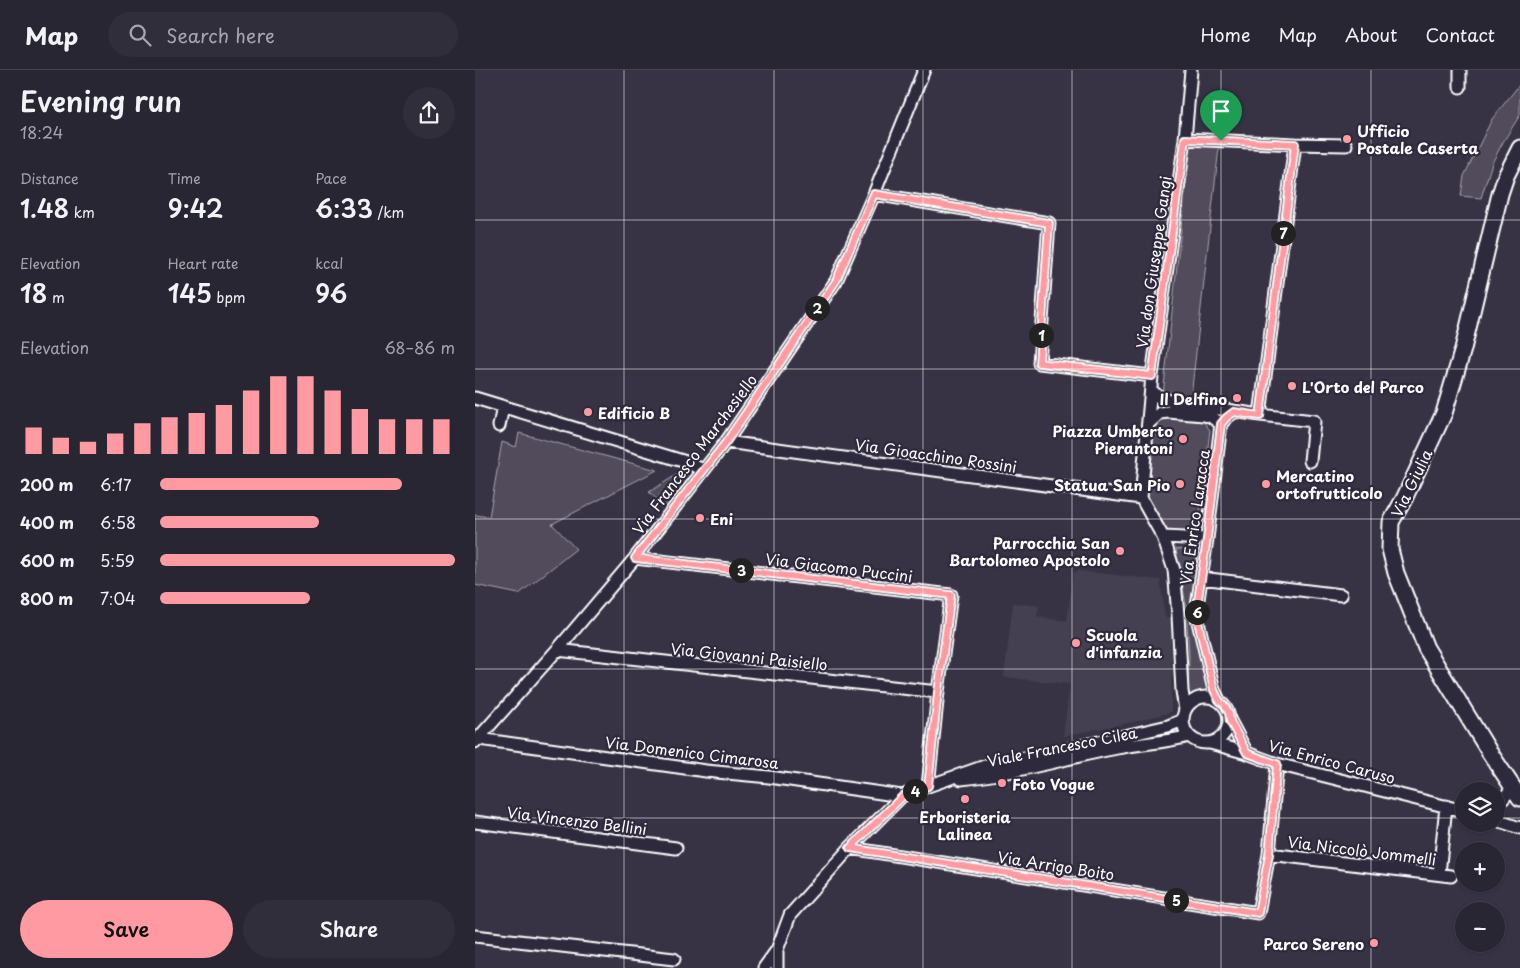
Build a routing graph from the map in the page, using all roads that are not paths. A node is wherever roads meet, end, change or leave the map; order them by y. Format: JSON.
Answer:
{"nodes":[{"id":1,"x":924,"y":70,"type":"edge"},
{"id":2,"x":1191,"y":70,"type":"edge"},
{"id":3,"x":1460,"y":70,"type":"edge"},
{"id":4,"x":1460,"y":87,"type":"dead end"},
{"id":5,"x":1185,"y":139,"type":"junction"},
{"id":6,"x":1295,"y":144,"type":"junction"},
{"id":7,"x":1346,"y":145,"type":"dead end"},
{"id":8,"x":1520,"y":148,"type":"edge"},
{"id":9,"x":874,"y":194,"type":"junction"},
{"id":10,"x":1152,"y":376,"type":"junction"},
{"id":11,"x":1152,"y":391,"type":"junction"},
{"id":12,"x":475,"y":398,"type":"edge"},
{"id":13,"x":503,"y":407,"type":"junction"},
{"id":14,"x":1234,"y":412,"type":"junction"},
{"id":15,"x":1260,"y":416,"type":"junction"},
{"id":16,"x":1149,"y":423,"type":"junction"},
{"id":17,"x":1221,"y":424,"type":"junction"},
{"id":18,"x":499,"y":426,"type":"dead end"},
{"id":19,"x":726,"y":442,"type":"junction"},
{"id":20,"x":1310,"y":461,"type":"dead end"},
{"id":21,"x":703,"y":470,"type":"junction"},
{"id":22,"x":1141,"y":498,"type":"junction"},
{"id":23,"x":1163,"y":537,"type":"junction"},
{"id":24,"x":1207,"y":539,"type":"junction"},
{"id":25,"x":635,"y":558,"type":"junction"},
{"id":26,"x":1201,"y":578,"type":"junction"},
{"id":27,"x":1341,"y":595,"type":"dead end"},
{"id":28,"x":557,"y":650,"type":"junction"},
{"id":29,"x":938,"y":692,"type":"junction"},
{"id":30,"x":1219,"y":700,"type":"junction"},
{"id":31,"x":1184,"y":715,"type":"junction"},
{"id":32,"x":1230,"y":721,"type":"junction"},
{"id":33,"x":1189,"y":736,"type":"junction"},
{"id":34,"x":477,"y":740,"type":"edge"},
{"id":35,"x":1210,"y":743,"type":"junction"},
{"id":36,"x":1247,"y":753,"type":"junction"},
{"id":37,"x":1277,"y":764,"type":"junction"},
{"id":38,"x":940,"y":782,"type":"junction"},
{"id":39,"x":928,"y":786,"type":"junction"},
{"id":40,"x":1516,"y":792,"type":"edge"},
{"id":41,"x":903,"y":796,"type":"junction"},
{"id":42,"x":1446,"y":808,"type":"junction"},
{"id":43,"x":1455,"y":810,"type":"edge"},
{"id":44,"x":475,"y":822,"type":"edge"},
{"id":45,"x":1505,"y":823,"type":"edge"},
{"id":46,"x":1520,"y":828,"type":"edge"},
{"id":47,"x":676,"y":848,"type":"dead end"},
{"id":48,"x":850,"y":848,"type":"junction"},
{"id":49,"x":1269,"y":854,"type":"junction"},
{"id":50,"x":1439,"y":874,"type":"junction"},
{"id":51,"x":1451,"y":876,"type":"dead end"},
{"id":52,"x":475,"y":936,"type":"edge"},
{"id":53,"x":777,"y":950,"type":"junction"},
{"id":54,"x":674,"y":959,"type":"dead end"},
{"id":55,"x":763,"y":968,"type":"edge"},
{"id":56,"x":777,"y":968,"type":"edge"}],
"edges":[{"from":1,"to":9,"type":"street","name":"Via Francesco Marchesiello"},
{"from":2,"to":5,"type":"street","name":"Via don Giuseppe Gangi"},
{"from":3,"to":4,"type":"street"},
{"from":5,"to":6,"type":"street"},
{"from":5,"to":10,"type":"street","name":"Via don Giuseppe Gangi"},
{"from":6,"to":7,"type":"street"},
{"from":6,"to":15,"type":"street"},
{"from":8,"to":40,"type":"main road","name":"Via Giulia"},
{"from":9,"to":10,"type":"street"},
{"from":9,"to":19,"type":"street","name":"Via Francesco Marchesiello"},
{"from":10,"to":11,"type":"street","name":"Via don Giuseppe Gangi"},
{"from":11,"to":14,"type":"street"},
{"from":11,"to":16,"type":"street","name":"Via don Giuseppe Gangi"},
{"from":12,"to":13,"type":"street"},
{"from":13,"to":18,"type":"street"},
{"from":13,"to":21,"type":"street"},
{"from":14,"to":15,"type":"street"},
{"from":14,"to":17,"type":"street"},
{"from":15,"to":20,"type":"street"},
{"from":16,"to":17,"type":"street"},
{"from":16,"to":22,"type":"street","name":"Via don Giuseppe Gangi"},
{"from":17,"to":24,"type":"street","name":"Via Enrico Laracca"},
{"from":19,"to":21,"type":"street","name":"Via Francesco Marchesiello"},
{"from":19,"to":22,"type":"street","name":"Via Gioacchino Rossini"},
{"from":21,"to":25,"type":"street","name":"Via Francesco Marchesiello"},
{"from":22,"to":23,"type":"street"},
{"from":23,"to":24,"type":"street"},
{"from":23,"to":31,"type":"street"},
{"from":24,"to":26,"type":"street","name":"Via Enrico Laracca"},
{"from":25,"to":28,"type":"street","name":"Via Francesco Marchesiello"},
{"from":25,"to":29,"type":"street","name":"Via Giacomo Puccini"},
{"from":26,"to":27,"type":"street"},
{"from":26,"to":30,"type":"street","name":"Via Enrico Laracca"},
{"from":28,"to":29,"type":"street","name":"Via Giovanni Paisiello"},
{"from":28,"to":34,"type":"street","name":"Via Francesco Marchesiello"},
{"from":29,"to":39,"type":"street"},
{"from":30,"to":31,"type":"street"},
{"from":30,"to":32,"type":"street"},
{"from":31,"to":33,"type":"street"},
{"from":31,"to":38,"type":"street","name":"Viale Francesco Cilea"},
{"from":32,"to":35,"type":"street"},
{"from":32,"to":36,"type":"street","name":"Via Enrico Caruso"},
{"from":33,"to":35,"type":"street"},
{"from":33,"to":38,"type":"street","name":"Viale Francesco Cilea"},
{"from":34,"to":41,"type":"street","name":"Via Domenico Cimarosa"},
{"from":35,"to":36,"type":"street"},
{"from":36,"to":37,"type":"street","name":"Via Enrico Caruso"},
{"from":37,"to":42,"type":"street","name":"Via Enrico Caruso"},
{"from":37,"to":49,"type":"street"},
{"from":38,"to":39,"type":"street","name":"Viale Francesco Cilea"},
{"from":39,"to":41,"type":"street","name":"Viale Francesco Cilea"},
{"from":41,"to":48,"type":"street","name":"Viale Francesco Cilea"},
{"from":42,"to":43,"type":"street","name":"Via Enrico Caruso"},
{"from":42,"to":50,"type":"street"},
{"from":44,"to":47,"type":"street","name":"Via Vincenzo Bellini"},
{"from":45,"to":46,"type":"street"},
{"from":48,"to":49,"type":"street","name":"Via Arrigo Boito"},
{"from":48,"to":53,"type":"street","name":"Viale Francesco Cilea"},
{"from":49,"to":50,"type":"street","name":"Via Niccolò Jommelli"},
{"from":50,"to":51,"type":"street","name":"Via Niccolò Jommelli"},
{"from":52,"to":54,"type":"street"},
{"from":53,"to":55,"type":"street","name":"Viale Francesco Cilea"},
{"from":53,"to":56,"type":"street","name":"Viale Francesco Cilea"}]}
